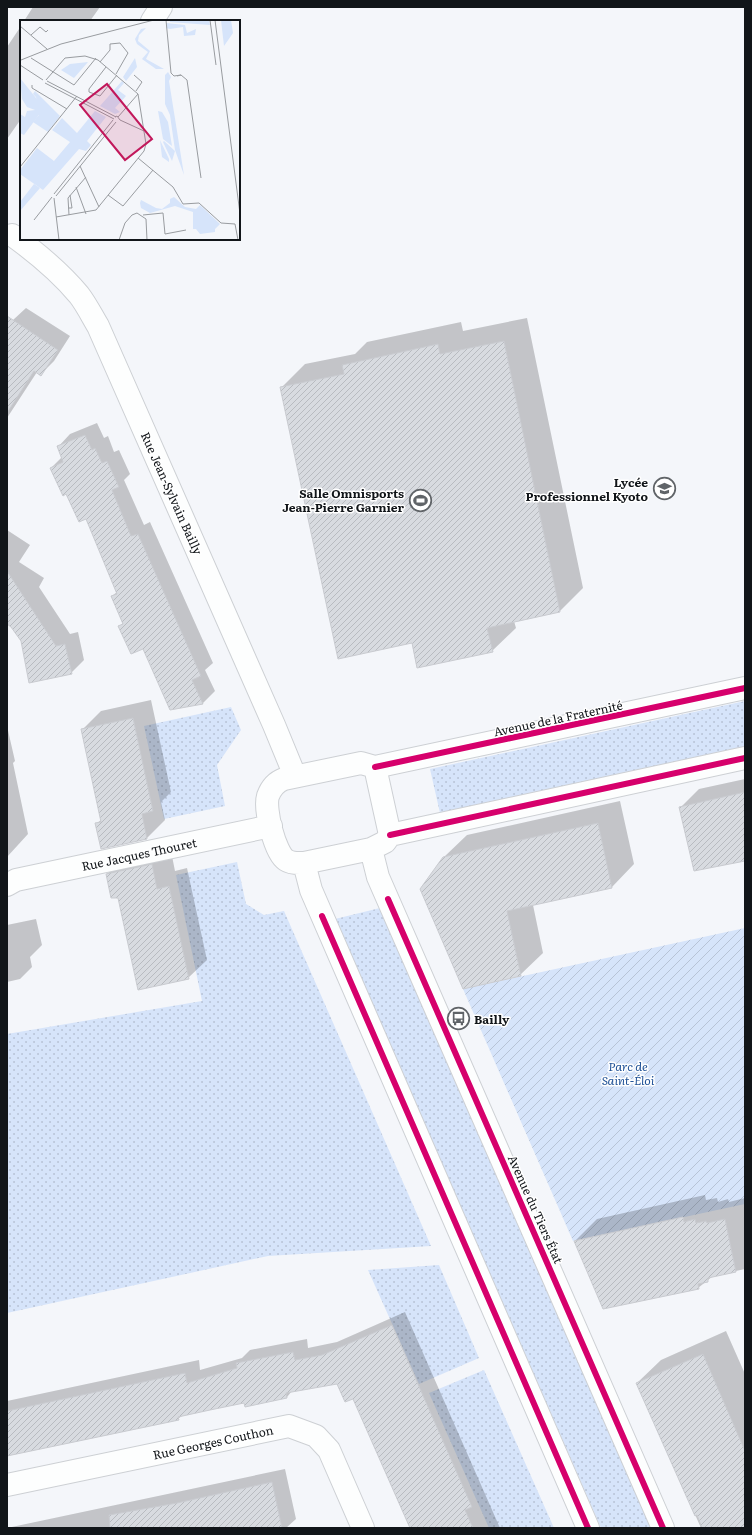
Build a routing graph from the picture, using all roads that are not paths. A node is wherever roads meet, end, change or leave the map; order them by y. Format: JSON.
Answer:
{"nodes":[{"id":1,"x":160,"y":7,"type":"edge"},
{"id":2,"x":153,"y":20,"type":"edge"},
{"id":3,"x":21,"y":240,"type":"edge"},
{"id":4,"x":745,"y":688,"type":"edge"},
{"id":5,"x":745,"y":758,"type":"edge"},
{"id":6,"x":375,"y":767,"type":"junction"},
{"id":7,"x":295,"y":776,"type":"junction"},
{"id":8,"x":271,"y":826,"type":"junction"},
{"id":9,"x":390,"y":835,"type":"junction"},
{"id":10,"x":371,"y":849,"type":"junction"},
{"id":11,"x":304,"y":863,"type":"junction"},
{"id":12,"x":7,"y":885,"type":"edge"},
{"id":13,"x":7,"y":1485,"type":"edge"},
{"id":14,"x":363,"y":1528,"type":"edge"},
{"id":15,"x":588,"y":1528,"type":"edge"},
{"id":16,"x":663,"y":1528,"type":"edge"}],
"edges":[{"from":1,"to":2,"type":"street"},
{"from":3,"to":7,"type":"street","name":"Rue Jean-Sylvain Bailly"},
{"from":4,"to":6,"type":"street","name":"Avenue de la Fraternité"},
{"from":5,"to":9,"type":"street"},
{"from":6,"to":7,"type":"street"},
{"from":6,"to":9,"type":"street"},
{"from":7,"to":8,"type":"street"},
{"from":8,"to":11,"type":"street"},
{"from":8,"to":12,"type":"street","name":"Rue Jacques Thouret"},
{"from":9,"to":10,"type":"street"},
{"from":10,"to":11,"type":"street"},
{"from":10,"to":16,"type":"street","name":"Avenue du Tiers État"},
{"from":11,"to":15,"type":"street"},
{"from":13,"to":14,"type":"street","name":"Rue Georges Couthon"}]}
